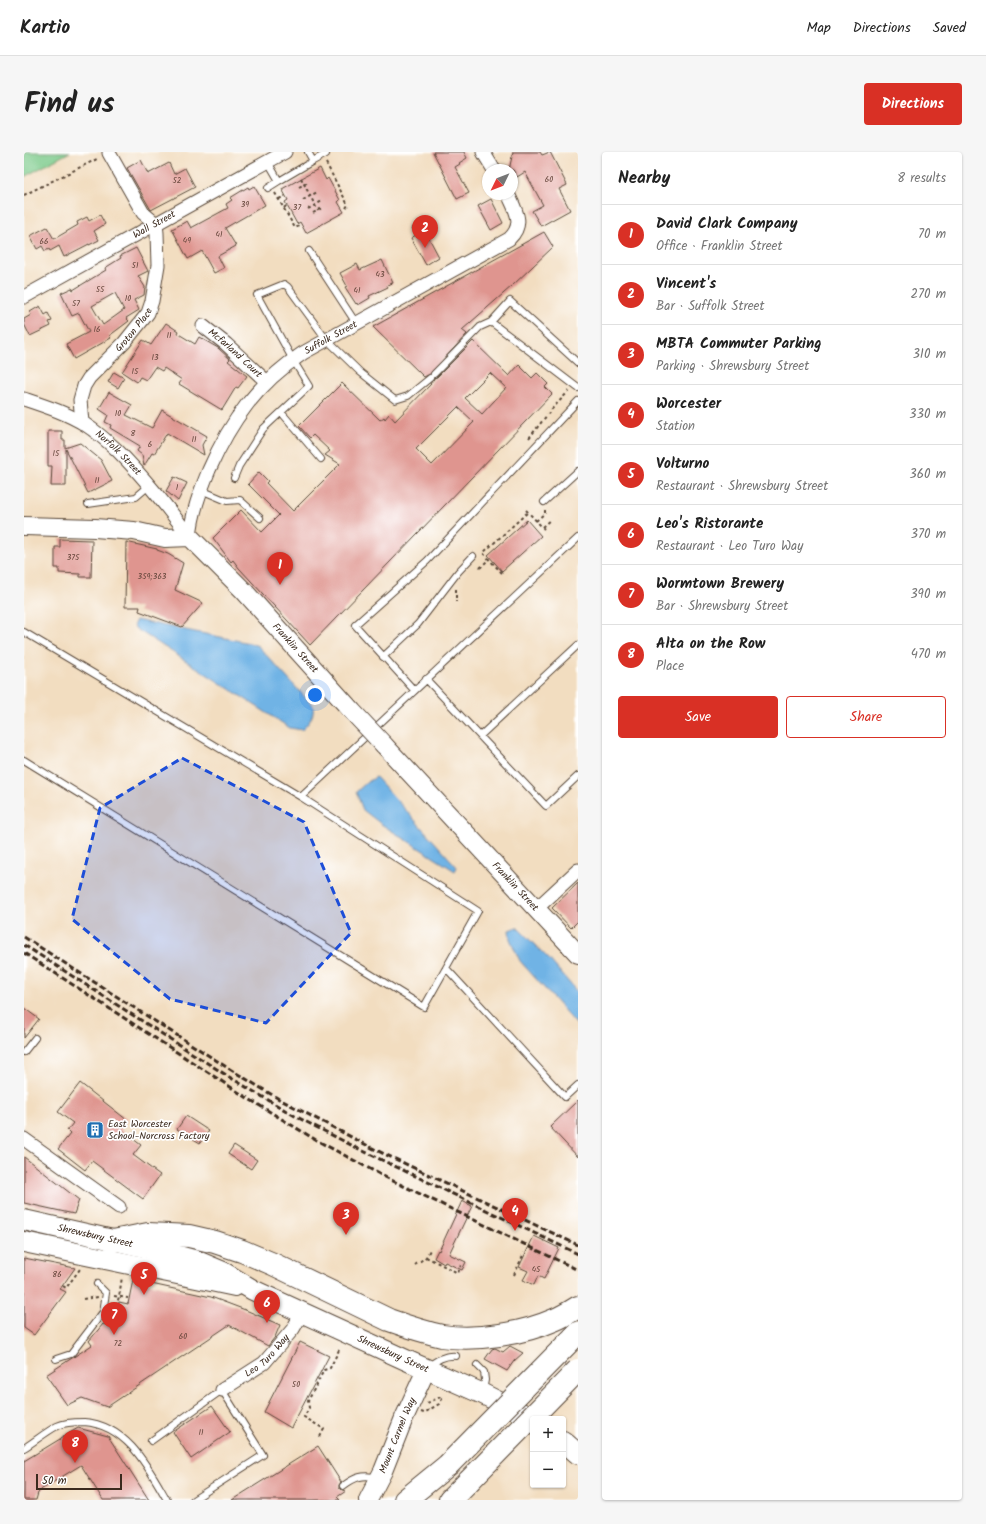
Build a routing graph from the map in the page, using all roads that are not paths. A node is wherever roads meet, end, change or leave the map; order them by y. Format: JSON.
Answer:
{"nodes":[{"id":1,"x":285,"y":152,"type":"edge"},
{"id":2,"x":308,"y":152,"type":"edge"},
{"id":3,"x":484,"y":152,"type":"edge"},
{"id":4,"x":109,"y":154,"type":"road end"},
{"id":5,"x":323,"y":156,"type":"road end"},
{"id":6,"x":313,"y":161,"type":"junction"},
{"id":7,"x":268,"y":162,"type":"junction"},
{"id":8,"x":491,"y":164,"type":"edge"},
{"id":9,"x":279,"y":181,"type":"junction"},
{"id":10,"x":270,"y":187,"type":"road end"},
{"id":11,"x":511,"y":200,"type":"edge"},
{"id":12,"x":156,"y":224,"type":"junction"},
{"id":13,"x":309,"y":251,"type":"dead end"},
{"id":14,"x":24,"y":297,"type":"edge"},
{"id":15,"x":492,"y":322,"type":"junction"},
{"id":16,"x":356,"y":323,"type":"junction"},
{"id":17,"x":203,"y":326,"type":"dead end"},
{"id":18,"x":326,"y":339,"type":"junction"},
{"id":19,"x":293,"y":360,"type":"junction"},
{"id":20,"x":578,"y":363,"type":"edge"},
{"id":21,"x":267,"y":382,"type":"junction"},
{"id":22,"x":576,"y":387,"type":"edge"},
{"id":23,"x":24,"y":399,"type":"edge"},
{"id":24,"x":578,"y":401,"type":"edge"},
{"id":25,"x":281,"y":412,"type":"junction"},
{"id":26,"x":82,"y":422,"type":"junction"},
{"id":27,"x":321,"y":460,"type":"dead end"},
{"id":28,"x":578,"y":471,"type":"edge"},
{"id":29,"x":234,"y":478,"type":"dead end"},
{"id":30,"x":150,"y":485,"type":"junction"},
{"id":31,"x":201,"y":490,"type":"junction"},
{"id":32,"x":544,"y":502,"type":"dead end"},
{"id":33,"x":88,"y":504,"type":"dead end"},
{"id":34,"x":260,"y":518,"type":"dead end"},
{"id":35,"x":24,"y":526,"type":"edge"},
{"id":36,"x":190,"y":537,"type":"junction"},
{"id":37,"x":578,"y":538,"type":"edge"},
{"id":38,"x":473,"y":556,"type":"dead end"},
{"id":39,"x":24,"y":632,"type":"edge"},
{"id":40,"x":578,"y":645,"type":"edge"},
{"id":41,"x":383,"y":657,"type":"junction"},
{"id":42,"x":426,"y":679,"type":"junction"},
{"id":43,"x":414,"y":690,"type":"junction"},
{"id":44,"x":480,"y":736,"type":"junction"},
{"id":45,"x":24,"y":760,"type":"edge"},
{"id":46,"x":578,"y":776,"type":"edge"},
{"id":47,"x":301,"y":797,"type":"junction"},
{"id":48,"x":578,"y":870,"type":"edge"},
{"id":49,"x":536,"y":909,"type":"junction"},
{"id":50,"x":578,"y":954,"type":"edge"},
{"id":51,"x":446,"y":968,"type":"junction"},
{"id":52,"x":35,"y":1038,"type":"dead end"},
{"id":53,"x":24,"y":1052,"type":"edge"},
{"id":54,"x":578,"y":1085,"type":"edge"},
{"id":55,"x":24,"y":1139,"type":"edge"},
{"id":56,"x":119,"y":1207,"type":"dead end"},
{"id":57,"x":24,"y":1220,"type":"edge"},
{"id":58,"x":113,"y":1241,"type":"junction"},
{"id":59,"x":24,"y":1242,"type":"edge"},
{"id":60,"x":97,"y":1284,"type":"dead end"},
{"id":61,"x":253,"y":1290,"type":"junction"},
{"id":62,"x":578,"y":1307,"type":"edge"},
{"id":63,"x":302,"y":1313,"type":"junction"},
{"id":64,"x":578,"y":1333,"type":"edge"},
{"id":65,"x":456,"y":1356,"type":"dead end"},
{"id":66,"x":56,"y":1359,"type":"dead end"},
{"id":67,"x":477,"y":1365,"type":"dead end"},
{"id":68,"x":426,"y":1370,"type":"junction"},
{"id":69,"x":578,"y":1370,"type":"edge"},
{"id":70,"x":222,"y":1390,"type":"junction"},
{"id":71,"x":483,"y":1394,"type":"junction"},
{"id":72,"x":530,"y":1418,"type":"edge"},
{"id":73,"x":566,"y":1430,"type":"edge"},
{"id":74,"x":578,"y":1433,"type":"edge"},
{"id":75,"x":151,"y":1442,"type":"dead end"},
{"id":76,"x":566,"y":1444,"type":"edge"},
{"id":77,"x":24,"y":1448,"type":"edge"},
{"id":78,"x":578,"y":1454,"type":"edge"},
{"id":79,"x":448,"y":1465,"type":"junction"},
{"id":80,"x":380,"y":1479,"type":"junction"},
{"id":81,"x":469,"y":1481,"type":"junction"},
{"id":82,"x":343,"y":1486,"type":"dead end"},
{"id":83,"x":167,"y":1500,"type":"edge"},
{"id":84,"x":193,"y":1500,"type":"edge"},
{"id":85,"x":368,"y":1500,"type":"edge"},
{"id":86,"x":405,"y":1500,"type":"edge"},
{"id":87,"x":413,"y":1500,"type":"edge"},
{"id":88,"x":450,"y":1500,"type":"edge"},
{"id":89,"x":454,"y":1500,"type":"edge"}],
"edges":[{"from":1,"to":7,"type":"street","name":"Wall Street"},
{"from":2,"to":6,"type":"lane"},
{"from":3,"to":8,"type":"street"},
{"from":4,"to":12,"type":"street"},
{"from":5,"to":6,"type":"lane"},
{"from":6,"to":9,"type":"lane"},
{"from":7,"to":9,"type":"lane"},
{"from":7,"to":12,"type":"street","name":"Wall Street"},
{"from":9,"to":10,"type":"lane"},
{"from":11,"to":16,"type":"street","name":"Suffolk Street"},
{"from":12,"to":14,"type":"street","name":"Wall Street"},
{"from":12,"to":26,"type":"street","name":"Groton Place"},
{"from":13,"to":16,"type":"lane"},
{"from":15,"to":18,"type":"lane"},
{"from":15,"to":20,"type":"lane"},
{"from":15,"to":22,"type":"lane"},
{"from":16,"to":18,"type":"street","name":"Suffolk Street"},
{"from":17,"to":21,"type":"street","name":"Mcfarland Court"},
{"from":18,"to":19,"type":"street","name":"Suffolk Street"},
{"from":18,"to":19,"type":"lane"},
{"from":19,"to":21,"type":"street","name":"Suffolk Street"},
{"from":19,"to":25,"type":"lane"},
{"from":21,"to":31,"type":"street","name":"Suffolk Street"},
{"from":23,"to":26,"type":"street","name":"Norfolk Street"},
{"from":24,"to":41,"type":"lane"},
{"from":25,"to":27,"type":"lane"},
{"from":25,"to":29,"type":"lane"},
{"from":26,"to":30,"type":"street","name":"Norfolk Street"},
{"from":28,"to":32,"type":"lane"},
{"from":30,"to":33,"type":"lane"},
{"from":30,"to":36,"type":"street","name":"Norfolk Street"},
{"from":31,"to":34,"type":"lane"},
{"from":31,"to":36,"type":"street","name":"Suffolk Street"},
{"from":35,"to":36,"type":"main road"},
{"from":36,"to":49,"type":"main road","name":"Franklin Street","bridge":true},
{"from":37,"to":42,"type":"lane"},
{"from":38,"to":41,"type":"lane"},
{"from":39,"to":47,"type":"lane"},
{"from":40,"to":44,"type":"lane"},
{"from":41,"to":43,"type":"lane"},
{"from":42,"to":43,"type":"lane"},
{"from":42,"to":44,"type":"lane"},
{"from":43,"to":47,"type":"lane"},
{"from":44,"to":46,"type":"lane"},
{"from":45,"to":51,"type":"lane"},
{"from":47,"to":51,"type":"lane"},
{"from":48,"to":49,"type":"street"},
{"from":49,"to":50,"type":"main road","name":"Franklin Street"},
{"from":51,"to":54,"type":"lane"},
{"from":52,"to":53,"type":"lane"},
{"from":55,"to":56,"type":"street"},
{"from":57,"to":58,"type":"main road","name":"Shrewsbury Street"},
{"from":58,"to":61,"type":"main road","name":"Shrewsbury Street"},
{"from":58,"to":62,"type":"highway"},
{"from":59,"to":61,"type":"main road","name":"Shrewsbury Street"},
{"from":60,"to":66,"type":"lane"},
{"from":61,"to":63,"type":"main road","name":"Shrewsbury Street"},
{"from":63,"to":68,"type":"main road","name":"Shrewsbury Street"},
{"from":63,"to":70,"type":"street","name":"Leo Turo Way"},
{"from":64,"to":79,"type":"highway","bridge":true},
{"from":65,"to":68,"type":"lane"},
{"from":67,"to":71,"type":"lane"},
{"from":68,"to":71,"type":"main road","name":"Shrewsbury Street"},
{"from":68,"to":80,"type":"main road","name":"Mount Carmel Way"},
{"from":69,"to":81,"type":"highway","bridge":true},
{"from":70,"to":75,"type":"lane"},
{"from":70,"to":84,"type":"lane"},
{"from":71,"to":72,"type":"main road","name":"Shrewsbury Street"},
{"from":73,"to":74,"type":"main road"},
{"from":76,"to":78,"type":"main road"},
{"from":77,"to":83,"type":"lane"},
{"from":79,"to":86,"type":"highway"},
{"from":79,"to":87,"type":"highway"},
{"from":80,"to":82,"type":"lane"},
{"from":80,"to":85,"type":"main road","name":"Mount Carmel Way"},
{"from":81,"to":88,"type":"highway"},
{"from":81,"to":89,"type":"highway"}]}
